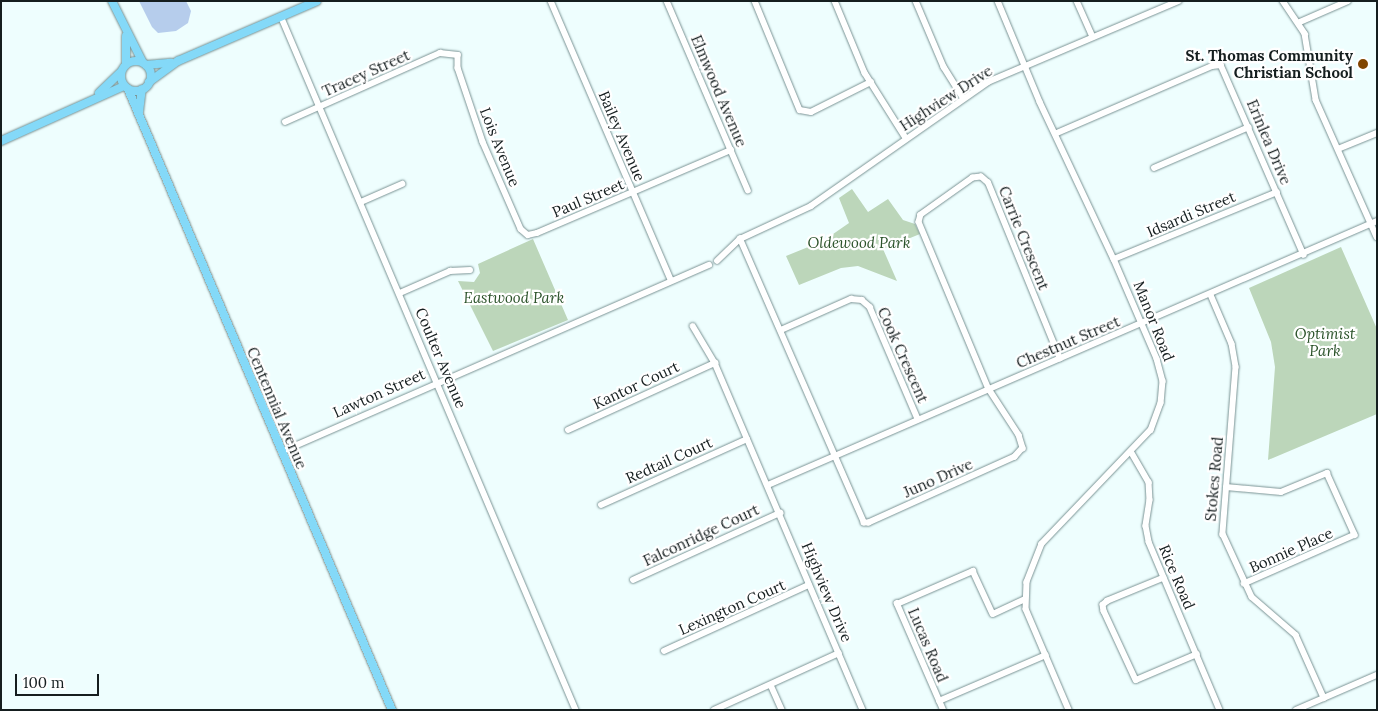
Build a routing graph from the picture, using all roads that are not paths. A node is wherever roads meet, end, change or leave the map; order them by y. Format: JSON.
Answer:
{"nodes":[{"id":1,"x":112,"y":1,"type":"edge"},
{"id":2,"x":317,"y":1,"type":"edge"},
{"id":3,"x":551,"y":1,"type":"edge"},
{"id":4,"x":667,"y":1,"type":"edge"},
{"id":5,"x":755,"y":1,"type":"edge"},
{"id":6,"x":835,"y":1,"type":"edge"},
{"id":7,"x":916,"y":1,"type":"edge"},
{"id":8,"x":998,"y":1,"type":"edge"},
{"id":9,"x":1078,"y":1,"type":"edge"},
{"id":10,"x":1179,"y":1,"type":"edge"},
{"id":11,"x":1283,"y":1,"type":"edge"},
{"id":12,"x":1348,"y":1,"type":"edge"},
{"id":13,"x":281,"y":16,"type":"junction"},
{"id":14,"x":1300,"y":22,"type":"junction"},
{"id":15,"x":125,"y":31,"type":"junction"},
{"id":16,"x":1093,"y":38,"type":"junction"},
{"id":17,"x":458,"y":55,"type":"joint"},
{"id":18,"x":178,"y":61,"type":"junction"},
{"id":19,"x":126,"y":64,"type":"junction"},
{"id":20,"x":145,"y":64,"type":"junction"},
{"id":21,"x":1025,"y":66,"type":"junction"},
{"id":22,"x":121,"y":72,"type":"junction"},
{"id":23,"x":149,"y":82,"type":"junction"},
{"id":24,"x":870,"y":82,"type":"junction"},
{"id":25,"x":126,"y":87,"type":"junction"},
{"id":26,"x":142,"y":89,"type":"junction"},
{"id":27,"x":963,"y":98,"type":"junction"},
{"id":28,"x":319,"y":107,"type":"junction"},
{"id":29,"x":74,"y":109,"type":"junction"},
{"id":30,"x":140,"y":116,"type":"junction"},
{"id":31,"x":285,"y":122,"type":"dead end"},
{"id":32,"x":1249,"y":127,"type":"junction"},
{"id":33,"x":1057,"y":133,"type":"junction"},
{"id":34,"x":1377,"y":133,"type":"edge"},
{"id":35,"x":906,"y":138,"type":"junction"},
{"id":36,"x":1,"y":141,"type":"edge"},
{"id":37,"x":731,"y":150,"type":"junction"},
{"id":38,"x":1338,"y":150,"type":"junction"},
{"id":39,"x":1154,"y":168,"type":"dead end"},
{"id":40,"x":402,"y":184,"type":"dead end"},
{"id":41,"x":748,"y":190,"type":"dead end"},
{"id":42,"x":633,"y":192,"type":"junction"},
{"id":43,"x":1277,"y":192,"type":"junction"},
{"id":44,"x":361,"y":202,"type":"junction"},
{"id":45,"x":1374,"y":223,"type":"edge"},
{"id":46,"x":537,"y":233,"type":"joint"},
{"id":47,"x":1377,"y":237,"type":"edge"},
{"id":48,"x":740,"y":239,"type":"junction"},
{"id":49,"x":1304,"y":255,"type":"junction"},
{"id":50,"x":1114,"y":259,"type":"junction"},
{"id":51,"x":717,"y":260,"type":"dead end"},
{"id":52,"x":709,"y":265,"type":"dead end"},
{"id":53,"x":470,"y":270,"type":"dead end"},
{"id":54,"x":671,"y":280,"type":"junction"},
{"id":55,"x":400,"y":293,"type":"junction"},
{"id":56,"x":1211,"y":295,"type":"junction"},
{"id":57,"x":1142,"y":324,"type":"junction"},
{"id":58,"x":692,"y":326,"type":"dead end"},
{"id":59,"x":781,"y":330,"type":"junction"},
{"id":60,"x":1060,"y":358,"type":"junction"},
{"id":61,"x":715,"y":363,"type":"junction"},
{"id":62,"x":437,"y":381,"type":"junction"},
{"id":63,"x":989,"y":389,"type":"junction"},
{"id":64,"x":918,"y":419,"type":"junction"},
{"id":65,"x":568,"y":430,"type":"dead end"},
{"id":66,"x":747,"y":438,"type":"junction"},
{"id":67,"x":281,"y":452,"type":"junction"},
{"id":68,"x":1132,"y":453,"type":"junction"},
{"id":69,"x":834,"y":456,"type":"junction"},
{"id":70,"x":768,"y":485,"type":"junction"},
{"id":71,"x":1226,"y":487,"type":"junction"},
{"id":72,"x":601,"y":505,"type":"dead end"},
{"id":73,"x":780,"y":512,"type":"junction"},
{"id":74,"x":1164,"y":578,"type":"junction"},
{"id":75,"x":633,"y":580,"type":"dead end"},
{"id":76,"x":1244,"y":584,"type":"junction"},
{"id":77,"x":809,"y":585,"type":"junction"},
{"id":78,"x":1025,"y":599,"type":"junction"},
{"id":79,"x":664,"y":651,"type":"dead end"},
{"id":80,"x":839,"y":653,"type":"junction"},
{"id":81,"x":1197,"y":654,"type":"junction"},
{"id":82,"x":1046,"y":655,"type":"junction"},
{"id":83,"x":1377,"y":675,"type":"edge"},
{"id":84,"x":771,"y":685,"type":"junction"},
{"id":85,"x":1324,"y":698,"type":"junction"},
{"id":86,"x":939,"y":702,"type":"junction"},
{"id":87,"x":392,"y":710,"type":"edge"},
{"id":88,"x":576,"y":710,"type":"edge"},
{"id":89,"x":714,"y":710,"type":"edge"},
{"id":90,"x":782,"y":710,"type":"edge"},
{"id":91,"x":863,"y":710,"type":"edge"},
{"id":92,"x":943,"y":710,"type":"edge"},
{"id":93,"x":1070,"y":710,"type":"edge"},
{"id":94,"x":1220,"y":710,"type":"edge"},
{"id":95,"x":1296,"y":710,"type":"edge"}],
"edges":[{"from":1,"to":15,"type":"main road"},
{"from":2,"to":13,"type":"main road"},
{"from":3,"to":42,"type":"street","name":"Bailey Avenue"},
{"from":4,"to":37,"type":"street","name":"Elmwood Avenue"},
{"from":5,"to":24,"type":"street"},
{"from":6,"to":24,"type":"street"},
{"from":7,"to":27,"type":"street"},
{"from":8,"to":21,"type":"street","name":"Manor Road"},
{"from":9,"to":16,"type":"street"},
{"from":10,"to":16,"type":"street","name":"Highview Drive"},
{"from":11,"to":14,"type":"street"},
{"from":12,"to":14,"type":"street"},
{"from":13,"to":18,"type":"main road"},
{"from":13,"to":28,"type":"street","name":"Coulter Avenue"},
{"from":14,"to":38,"type":"street"},
{"from":15,"to":19,"type":"main road"},
{"from":15,"to":20,"type":"main road"},
{"from":16,"to":21,"type":"street","name":"Highview Drive"},
{"from":17,"to":28,"type":"street","name":"Tracey Street"},
{"from":17,"to":46,"type":"street","name":"Lois Avenue"},
{"from":18,"to":20,"type":"main road"},
{"from":18,"to":23,"type":"main road"},
{"from":19,"to":20,"type":"main road"},
{"from":19,"to":22,"type":"main road"},
{"from":20,"to":23,"type":"main road"},
{"from":21,"to":27,"type":"street","name":"Highview Drive"},
{"from":21,"to":33,"type":"street","name":"Manor Road"},
{"from":22,"to":25,"type":"main road"},
{"from":22,"to":29,"type":"main road"},
{"from":23,"to":26,"type":"main road"},
{"from":24,"to":35,"type":"street"},
{"from":25,"to":26,"type":"main road"},
{"from":25,"to":29,"type":"main road"},
{"from":25,"to":30,"type":"main road","name":"Centennial Avenue"},
{"from":26,"to":30,"type":"main road"},
{"from":27,"to":35,"type":"street","name":"Highview Drive"},
{"from":28,"to":31,"type":"street","name":"Tracey Street"},
{"from":28,"to":44,"type":"street","name":"Coulter Avenue"},
{"from":29,"to":36,"type":"main road"},
{"from":30,"to":67,"type":"main road","name":"Centennial Avenue"},
{"from":32,"to":33,"type":"street","name":"Erinlea Drive"},
{"from":32,"to":39,"type":"street"},
{"from":32,"to":43,"type":"street","name":"Erinlea Drive"},
{"from":33,"to":50,"type":"street","name":"Manor Road"},
{"from":34,"to":38,"type":"street"},
{"from":35,"to":48,"type":"street","name":"Highview Drive"},
{"from":37,"to":41,"type":"street","name":"Elmwood Avenue"},
{"from":37,"to":42,"type":"street","name":"Paul Street"},
{"from":38,"to":45,"type":"street"},
{"from":40,"to":44,"type":"street"},
{"from":42,"to":46,"type":"street","name":"Paul Street"},
{"from":42,"to":54,"type":"street","name":"Bailey Avenue"},
{"from":43,"to":49,"type":"street","name":"Erinlea Drive"},
{"from":43,"to":50,"type":"street","name":"Idsardi Street"},
{"from":44,"to":55,"type":"street","name":"Coulter Avenue"},
{"from":45,"to":47,"type":"street"},
{"from":45,"to":49,"type":"street","name":"Chestnut Street"},
{"from":48,"to":51,"type":"street","name":"Highview Drive"},
{"from":48,"to":59,"type":"street"},
{"from":49,"to":56,"type":"street","name":"Chestnut Street"},
{"from":50,"to":57,"type":"street","name":"Manor Road"},
{"from":52,"to":54,"type":"street","name":"Lawton Street"},
{"from":53,"to":55,"type":"street"},
{"from":54,"to":62,"type":"street","name":"Lawton Street"},
{"from":55,"to":62,"type":"street","name":"Coulter Avenue"},
{"from":56,"to":57,"type":"street","name":"Chestnut Street"},
{"from":56,"to":71,"type":"street","name":"Stokes Road"},
{"from":57,"to":60,"type":"street","name":"Chestnut Street"},
{"from":57,"to":68,"type":"street","name":"Manor Road"},
{"from":58,"to":61,"type":"street"},
{"from":59,"to":64,"type":"street","name":"Cook Crescent"},
{"from":59,"to":69,"type":"street"},
{"from":60,"to":63,"type":"street","name":"Chestnut Street"},
{"from":60,"to":63,"type":"street","name":"Carrie Crescent"},
{"from":61,"to":65,"type":"street","name":"Kantor Court"},
{"from":61,"to":66,"type":"street"},
{"from":62,"to":67,"type":"street","name":"Lawton Street"},
{"from":62,"to":88,"type":"street","name":"Coulter Avenue"},
{"from":63,"to":64,"type":"street","name":"Chestnut Street"},
{"from":63,"to":69,"type":"street","name":"Juno Drive"},
{"from":64,"to":69,"type":"street","name":"Chestnut Street"},
{"from":66,"to":70,"type":"street"},
{"from":66,"to":72,"type":"street","name":"Redtail Court"},
{"from":67,"to":87,"type":"main road","name":"Centennial Avenue"},
{"from":68,"to":74,"type":"street","name":"Rice Road"},
{"from":68,"to":78,"type":"street","name":"Manor Road"},
{"from":69,"to":70,"type":"street","name":"Chestnut Street"},
{"from":70,"to":73,"type":"street","name":"Highview Drive"},
{"from":71,"to":76,"type":"street","name":"Stokes Road"},
{"from":71,"to":76,"type":"street","name":"Bonnie Place"},
{"from":73,"to":75,"type":"street","name":"Falconridge Court"},
{"from":73,"to":77,"type":"street","name":"Highview Drive"},
{"from":74,"to":81,"type":"street","name":"Rice Road"},
{"from":74,"to":81,"type":"street"},
{"from":76,"to":85,"type":"street","name":"Stokes Road"},
{"from":77,"to":79,"type":"street","name":"Lexington Court"},
{"from":77,"to":80,"type":"street","name":"Highview Drive"},
{"from":78,"to":82,"type":"street"},
{"from":78,"to":86,"type":"street","name":"Lucas Road"},
{"from":80,"to":84,"type":"street"},
{"from":80,"to":91,"type":"street","name":"Highview Drive"},
{"from":81,"to":94,"type":"street","name":"Rice Road"},
{"from":82,"to":86,"type":"street"},
{"from":82,"to":93,"type":"street"},
{"from":83,"to":85,"type":"street"},
{"from":84,"to":89,"type":"street"},
{"from":84,"to":90,"type":"street"},
{"from":85,"to":95,"type":"street"},
{"from":86,"to":92,"type":"street","name":"Lucas Road"}]}
